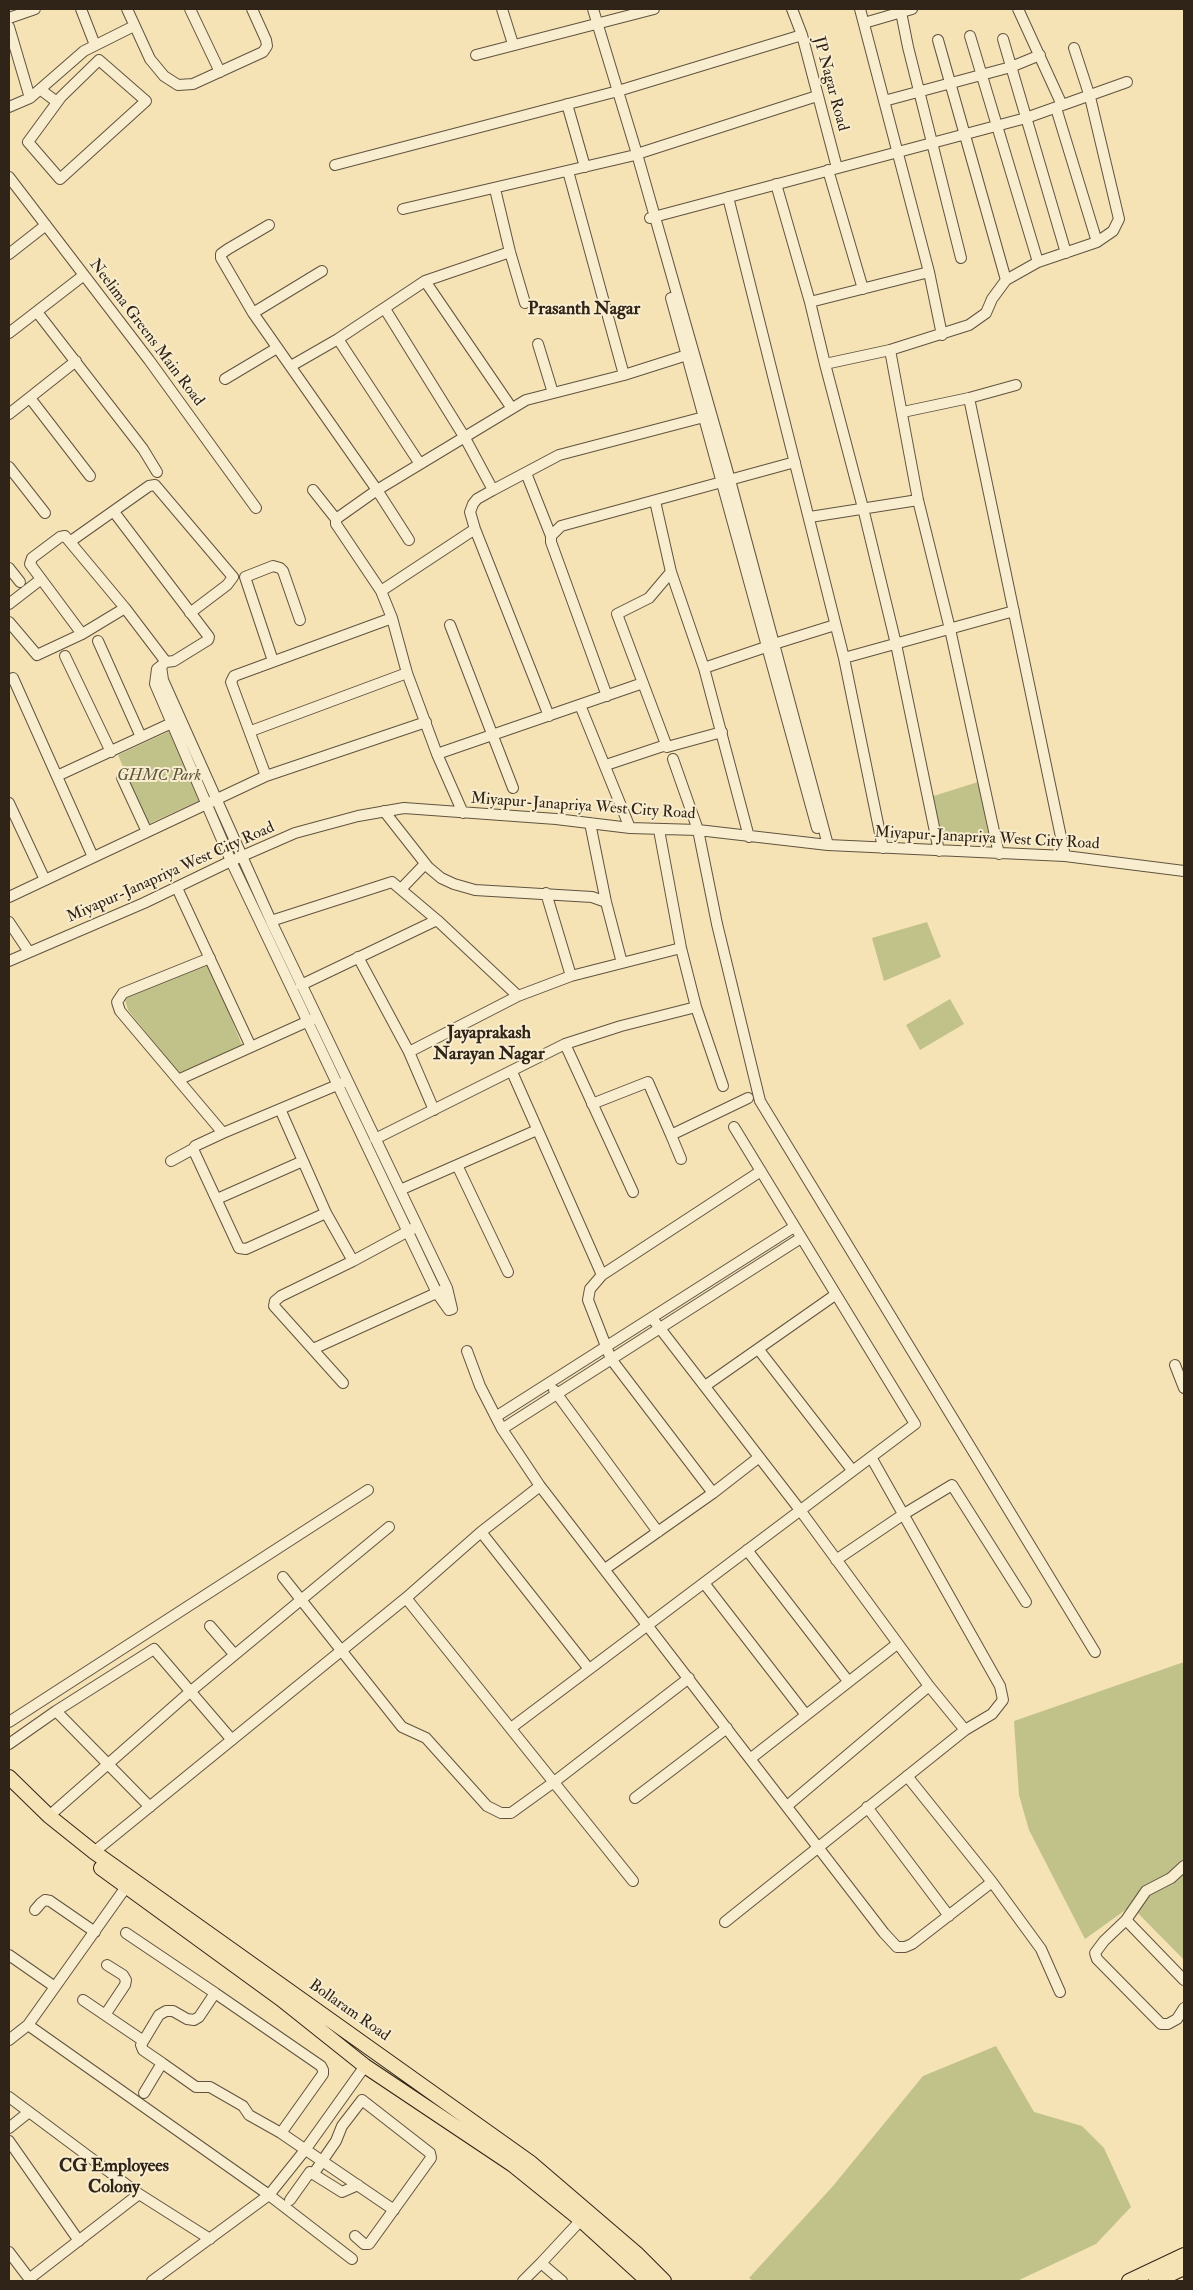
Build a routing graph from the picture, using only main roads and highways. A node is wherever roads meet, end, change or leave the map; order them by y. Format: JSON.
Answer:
{"nodes":[{"id":1,"x":9,"y":1777,"type":"edge"},
{"id":2,"x":9,"y":1791,"type":"edge"},
{"id":3,"x":1184,"y":2255,"type":"edge"},
{"id":4,"x":1184,"y":2268,"type":"edge"},
{"id":5,"x":648,"y":2281,"type":"edge"},
{"id":6,"x":664,"y":2281,"type":"edge"},
{"id":7,"x":1129,"y":2281,"type":"edge"},
{"id":8,"x":1156,"y":2281,"type":"edge"}],
"edges":[{"from":1,"to":6,"type":"main road","name":"Bollaram Road"},
{"from":2,"to":5,"type":"main road","name":"Bollaram Road"},
{"from":3,"to":7,"type":"main road"},
{"from":4,"to":8,"type":"main road"}]}
